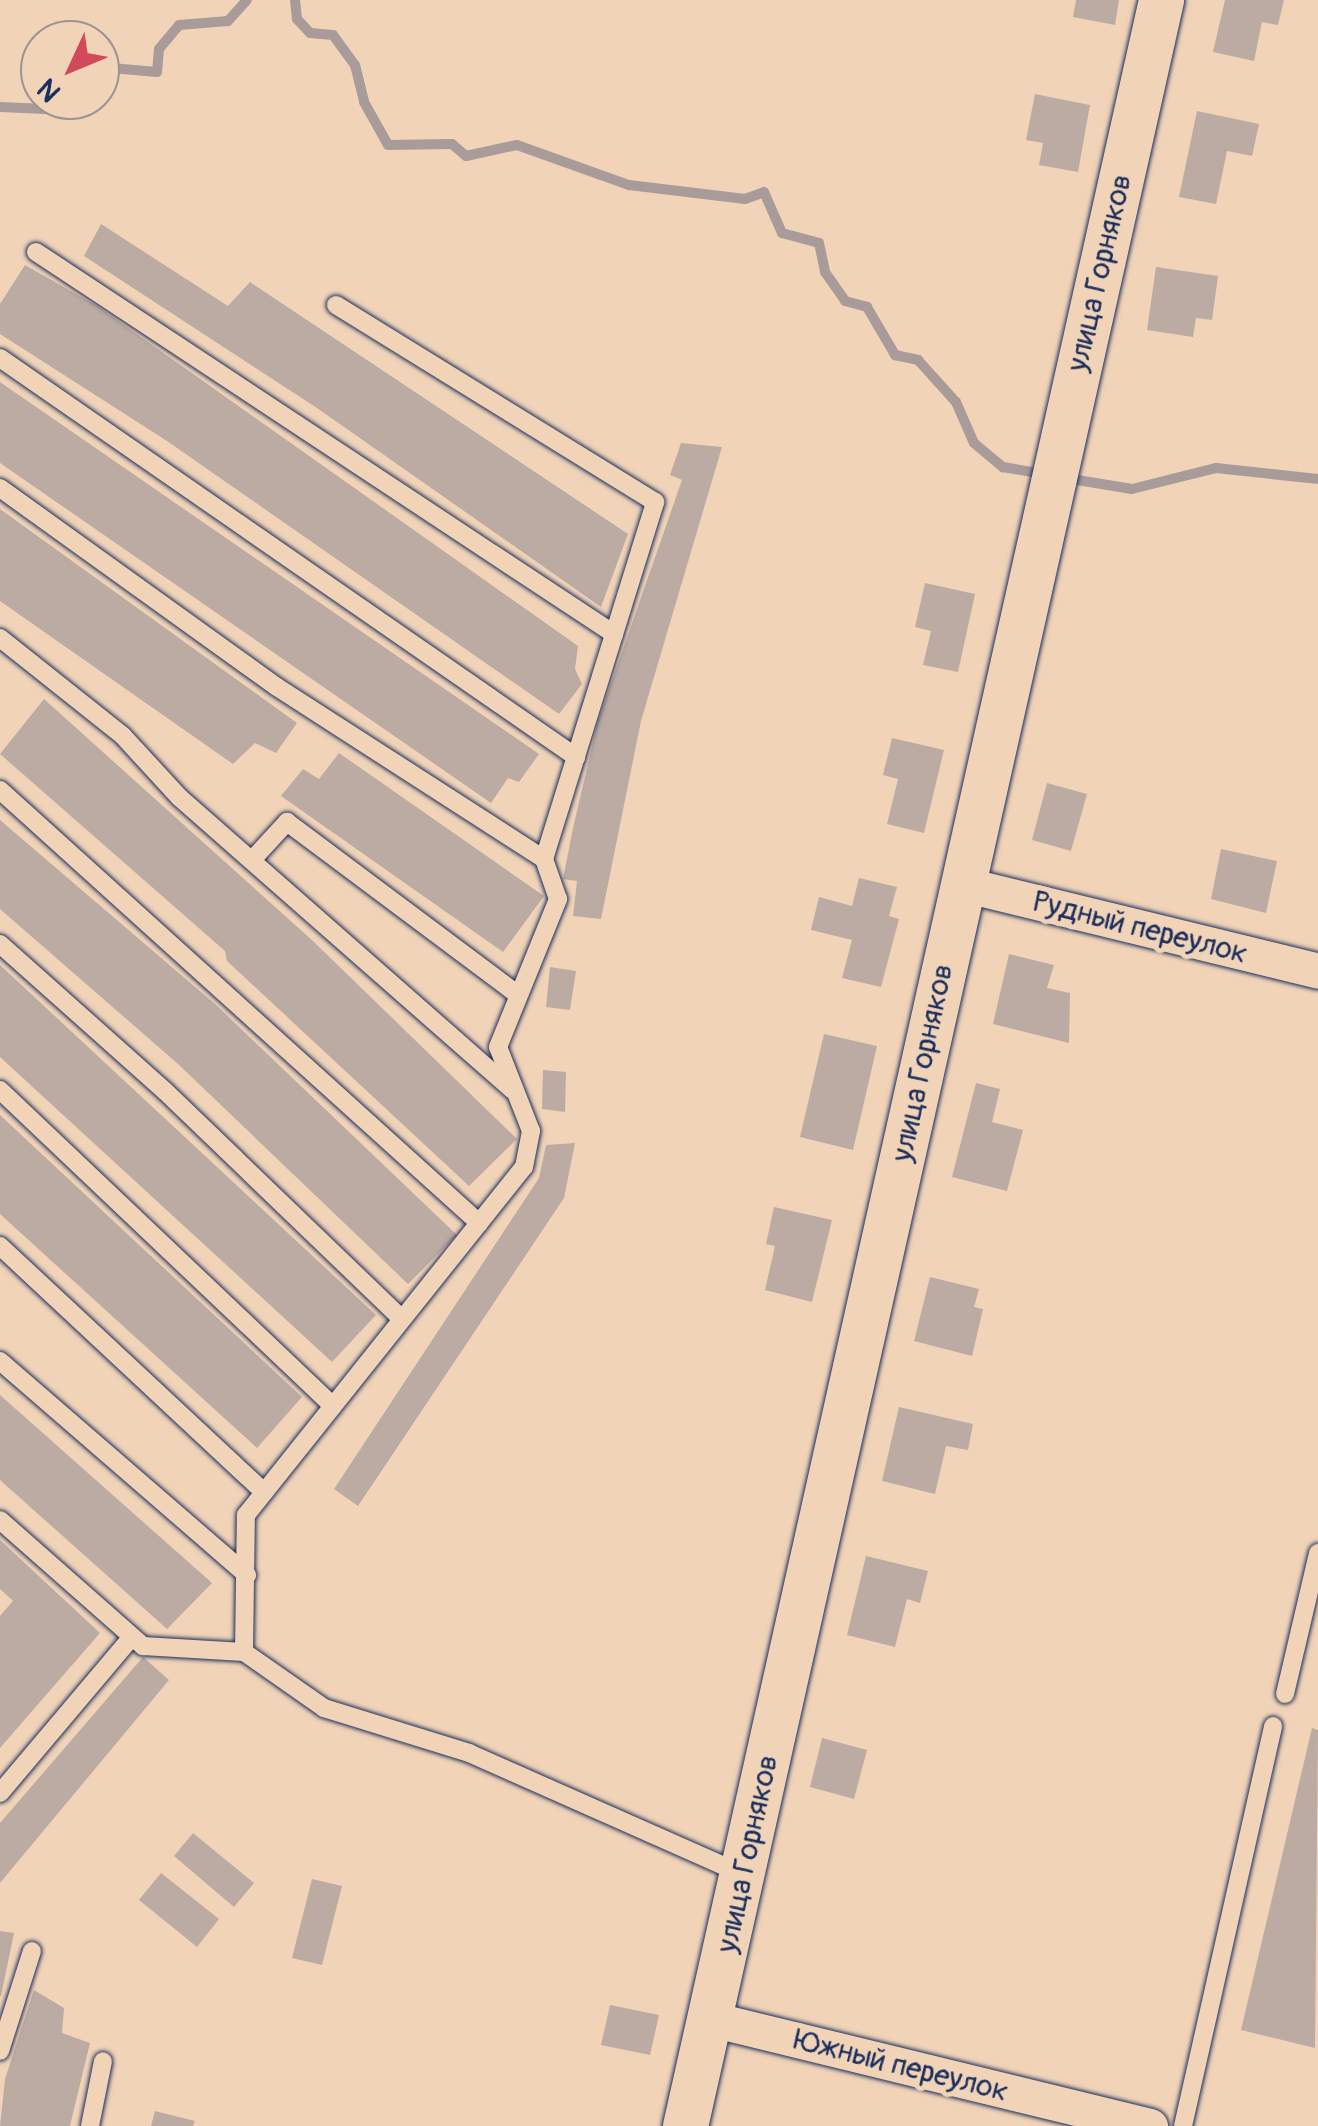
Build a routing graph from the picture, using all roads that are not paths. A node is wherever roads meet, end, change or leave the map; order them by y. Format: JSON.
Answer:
{"nodes":[{"id":1,"x":1161,"y":0,"type":"edge"},
{"id":2,"x":36,"y":252,"type":"dead end"},
{"id":3,"x":336,"y":305,"type":"dead end"},
{"id":4,"x":0,"y":358,"type":"edge"},
{"id":5,"x":0,"y":488,"type":"edge"},
{"id":6,"x":614,"y":634,"type":"junction"},
{"id":7,"x":0,"y":638,"type":"edge"},
{"id":8,"x":576,"y":757,"type":"junction"},
{"id":9,"x":0,"y":790,"type":"edge"},
{"id":10,"x":544,"y":859,"type":"junction"},
{"id":11,"x":252,"y":860,"type":"junction"},
{"id":12,"x":962,"y":884,"type":"junction"},
{"id":13,"x":0,"y":944,"type":"edge"},
{"id":14,"x":1318,"y":971,"type":"edge"},
{"id":15,"x":517,"y":994,"type":"junction"},
{"id":16,"x":0,"y":1090,"type":"edge"},
{"id":17,"x":516,"y":1094,"type":"junction"},
{"id":18,"x":480,"y":1223,"type":"junction"},
{"id":19,"x":0,"y":1246,"type":"edge"},
{"id":20,"x":402,"y":1320,"type":"junction"},
{"id":21,"x":0,"y":1361,"type":"edge"},
{"id":22,"x":333,"y":1406,"type":"junction"},
{"id":23,"x":264,"y":1492,"type":"junction"},
{"id":24,"x":0,"y":1520,"type":"edge"},
{"id":25,"x":1318,"y":1553,"type":"edge"},
{"id":26,"x":248,"y":1575,"type":"junction"},
{"id":27,"x":132,"y":1636,"type":"junction"},
{"id":28,"x":244,"y":1652,"type":"junction"},
{"id":29,"x":1285,"y":1694,"type":"dead end"},
{"id":30,"x":1274,"y":1726,"type":"dead end"},
{"id":31,"x":0,"y":1793,"type":"edge"},
{"id":32,"x":743,"y":1875,"type":"junction"},
{"id":33,"x":32,"y":1950,"type":"dead end"},
{"id":34,"x":711,"y":2019,"type":"junction"},
{"id":35,"x":0,"y":2051,"type":"edge"},
{"id":36,"x":103,"y":2061,"type":"dead end"},
{"id":37,"x":1065,"y":2116,"type":"edge"},
{"id":38,"x":90,"y":2126,"type":"edge"},
{"id":39,"x":684,"y":2126,"type":"edge"},
{"id":40,"x":1150,"y":2126,"type":"edge"},
{"id":41,"x":1183,"y":2126,"type":"edge"}],
"edges":[{"from":1,"to":12,"type":"street","name":"улица Горняков"},
{"from":2,"to":6,"type":"lane"},
{"from":3,"to":6,"type":"lane"},
{"from":4,"to":8,"type":"lane"},
{"from":5,"to":10,"type":"lane"},
{"from":6,"to":8,"type":"lane"},
{"from":7,"to":11,"type":"lane"},
{"from":8,"to":10,"type":"lane"},
{"from":9,"to":18,"type":"lane"},
{"from":10,"to":15,"type":"lane"},
{"from":11,"to":15,"type":"lane"},
{"from":11,"to":17,"type":"lane"},
{"from":12,"to":14,"type":"street","name":"Рудный переулок"},
{"from":12,"to":32,"type":"street","name":"улица Горняков"},
{"from":13,"to":20,"type":"lane"},
{"from":15,"to":17,"type":"lane"},
{"from":16,"to":22,"type":"lane"},
{"from":17,"to":18,"type":"lane"},
{"from":18,"to":20,"type":"lane"},
{"from":19,"to":23,"type":"lane"},
{"from":20,"to":22,"type":"lane"},
{"from":21,"to":26,"type":"lane"},
{"from":22,"to":23,"type":"lane"},
{"from":23,"to":26,"type":"lane"},
{"from":24,"to":27,"type":"lane"},
{"from":25,"to":29,"type":"lane"},
{"from":26,"to":28,"type":"lane"},
{"from":27,"to":28,"type":"lane"},
{"from":27,"to":31,"type":"lane"},
{"from":28,"to":32,"type":"lane"},
{"from":30,"to":41,"type":"lane"},
{"from":32,"to":34,"type":"street","name":"улица Горняков"},
{"from":33,"to":35,"type":"lane"},
{"from":34,"to":37,"type":"street","name":"Южный переулок"},
{"from":34,"to":39,"type":"street","name":"улица Горняков"},
{"from":36,"to":38,"type":"lane"},
{"from":37,"to":40,"type":"street","name":"Южный переулок"}]}
